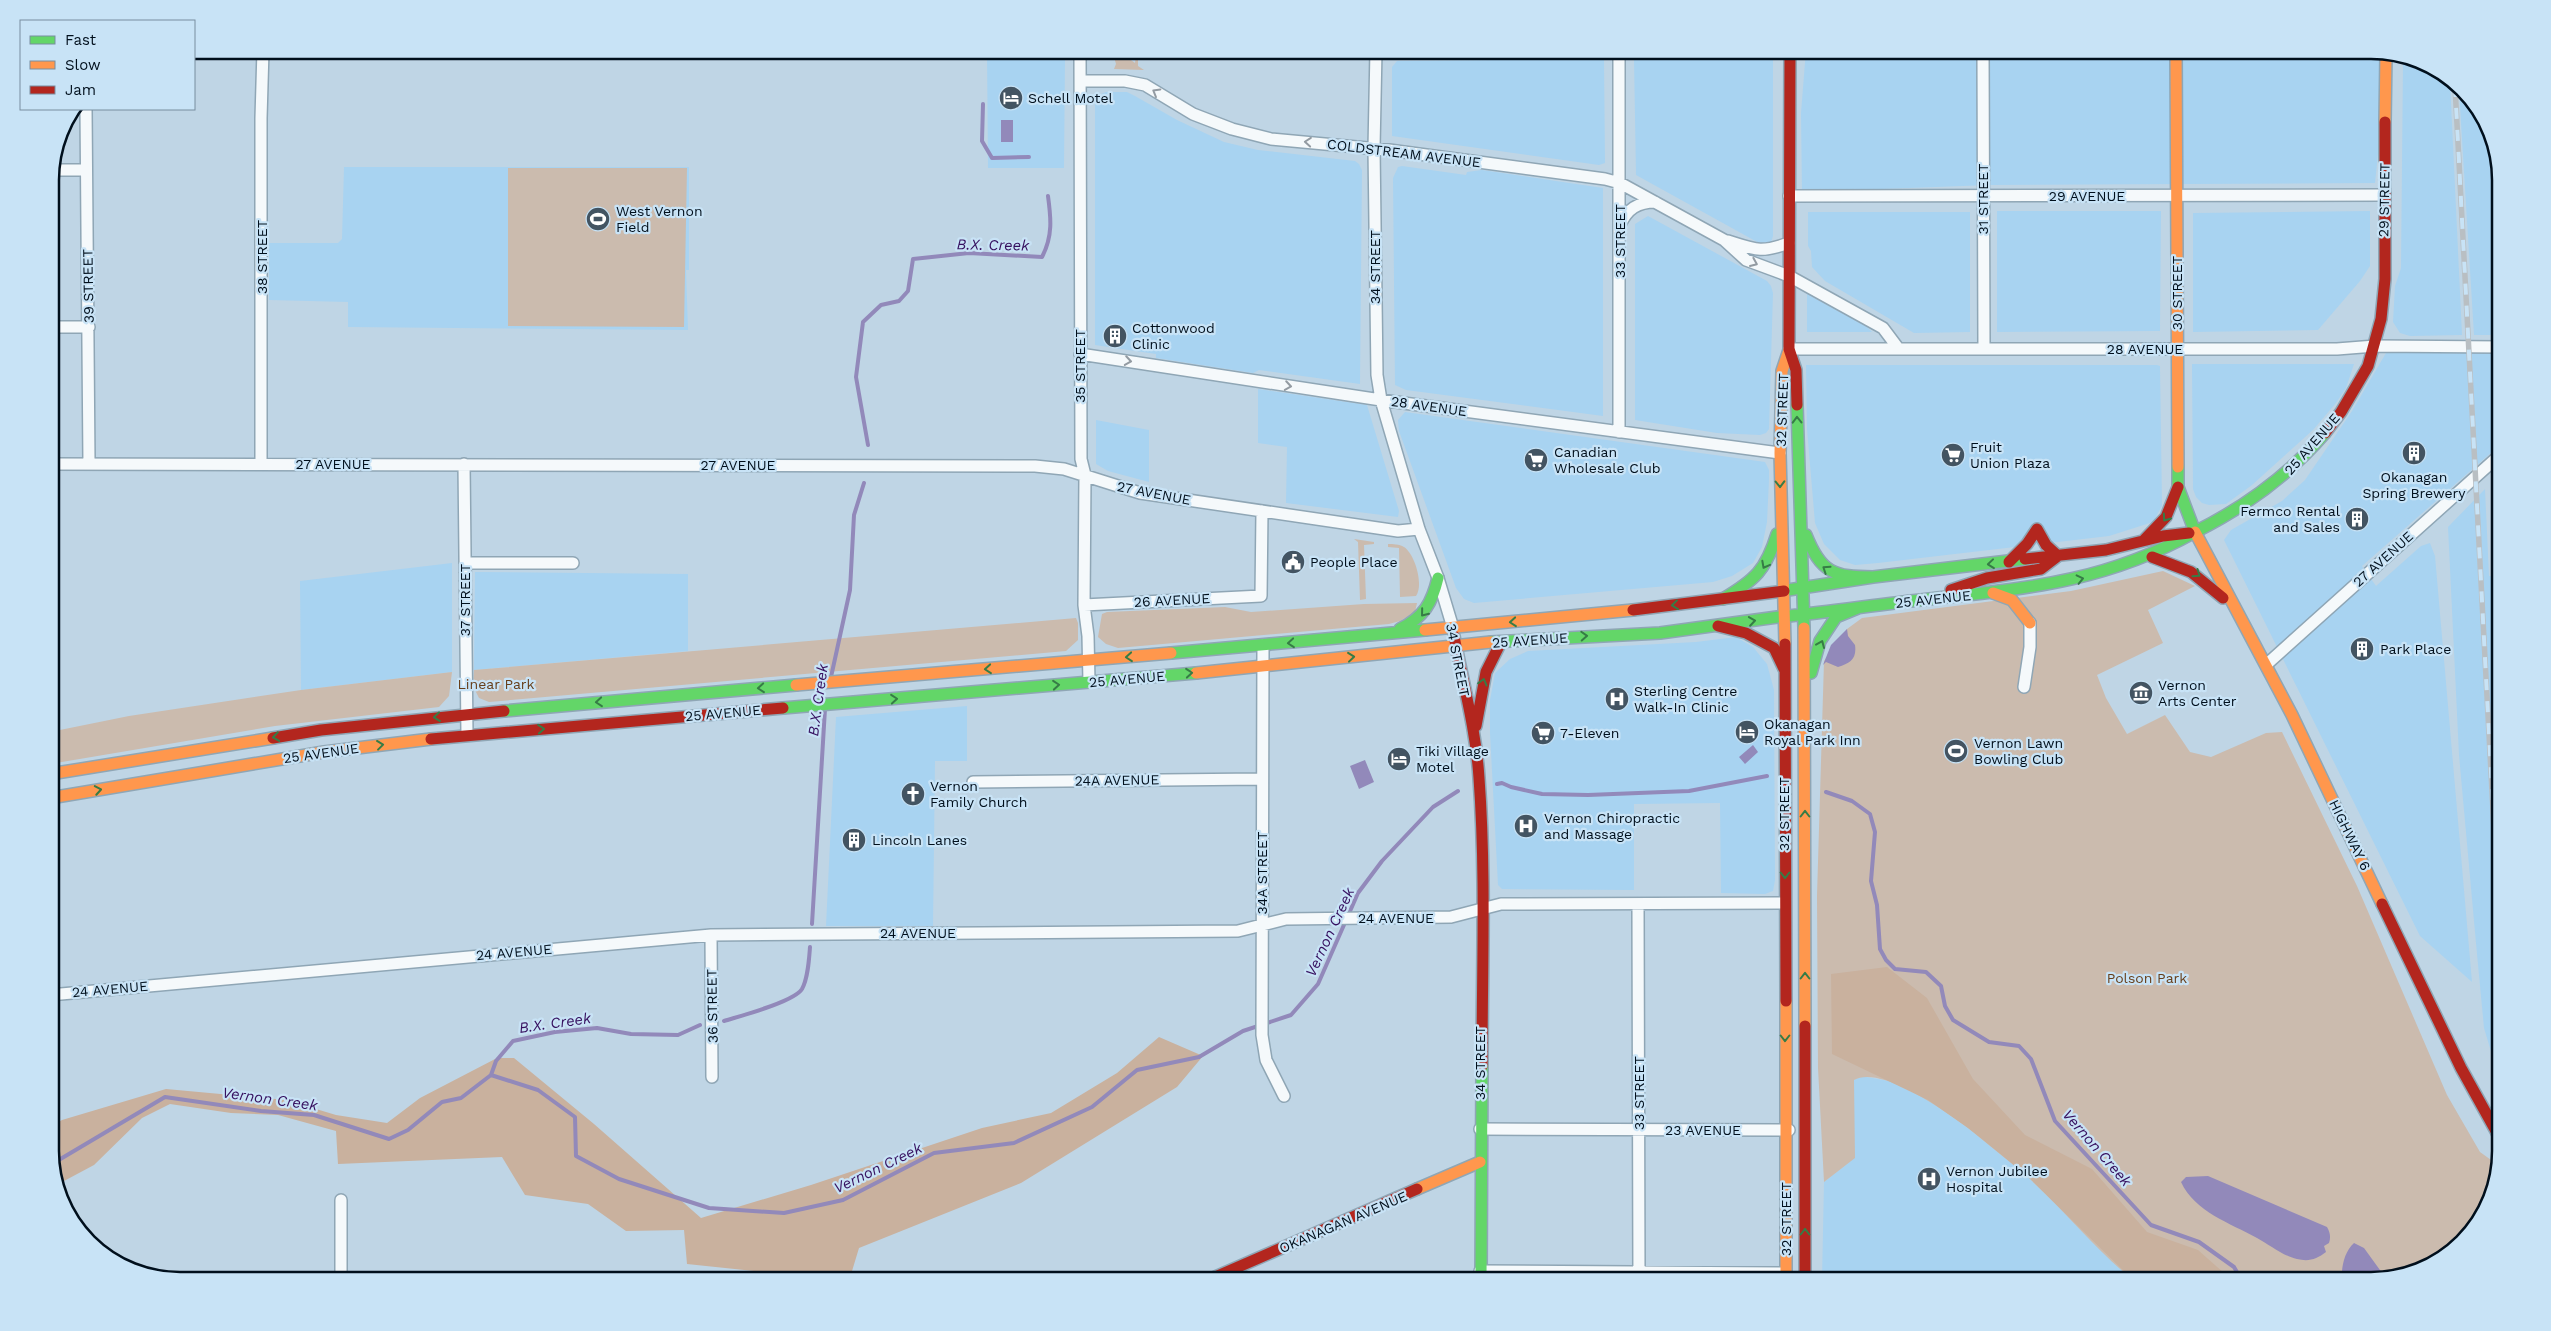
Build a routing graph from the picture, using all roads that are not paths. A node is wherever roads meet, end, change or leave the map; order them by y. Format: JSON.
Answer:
{"nodes":[{"id":1,"x":263,"y":59,"type":"edge"},
{"id":2,"x":1080,"y":59,"type":"edge"},
{"id":3,"x":1376,"y":59,"type":"edge"},
{"id":4,"x":1619,"y":59,"type":"edge"},
{"id":5,"x":1790,"y":59,"type":"edge"},
{"id":6,"x":1983,"y":59,"type":"edge"},
{"id":7,"x":2176,"y":59,"type":"edge"},
{"id":8,"x":2386,"y":60,"type":"edge"},
{"id":9,"x":2390,"y":61,"type":"edge"},
{"id":10,"x":2386,"y":75,"type":"junction"},
{"id":11,"x":1081,"y":81,"type":"junction"},
{"id":12,"x":86,"y":110,"type":"edge"},
{"id":13,"x":1374,"y":148,"type":"junction"},
{"id":14,"x":59,"y":170,"type":"edge"},
{"id":15,"x":86,"y":170,"type":"junction"},
{"id":16,"x":1620,"y":183,"type":"junction"},
{"id":17,"x":2384,"y":195,"type":"junction"},
{"id":18,"x":1789,"y":196,"type":"junction"},
{"id":19,"x":2177,"y":196,"type":"junction"},
{"id":20,"x":1983,"y":197,"type":"junction"},
{"id":21,"x":1655,"y":202,"type":"junction"},
{"id":22,"x":1620,"y":227,"type":"junction"},
{"id":23,"x":1724,"y":240,"type":"junction"},
{"id":24,"x":1789,"y":243,"type":"junction"},
{"id":25,"x":1789,"y":276,"type":"junction"},
{"id":26,"x":59,"y":327,"type":"edge"},
{"id":27,"x":88,"y":327,"type":"junction"},
{"id":28,"x":2375,"y":346,"type":"junction"},
{"id":29,"x":2492,"y":347,"type":"edge"},
{"id":30,"x":1898,"y":348,"type":"junction"},
{"id":31,"x":2176,"y":348,"type":"junction"},
{"id":32,"x":1789,"y":349,"type":"junction"},
{"id":33,"x":1984,"y":349,"type":"junction"},
{"id":34,"x":1080,"y":354,"type":"junction"},
{"id":35,"x":1381,"y":400,"type":"junction"},
{"id":36,"x":1619,"y":432,"type":"junction"},
{"id":37,"x":1780,"y":453,"type":"junction"},
{"id":38,"x":2492,"y":462,"type":"edge"},
{"id":39,"x":89,"y":463,"type":"junction"},
{"id":40,"x":59,"y":464,"type":"edge"},
{"id":41,"x":261,"y":464,"type":"junction"},
{"id":42,"x":464,"y":464,"type":"junction"},
{"id":43,"x":1085,"y":475,"type":"junction"},
{"id":44,"x":2178,"y":487,"type":"junction"},
{"id":45,"x":1262,"y":511,"type":"junction"},
{"id":46,"x":1781,"y":519,"type":"junction"},
{"id":47,"x":1800,"y":520,"type":"junction"},
{"id":48,"x":1419,"y":529,"type":"junction"},
{"id":49,"x":2195,"y":532,"type":"junction"},
{"id":50,"x":2143,"y":541,"type":"junction"},
{"id":51,"x":2058,"y":556,"type":"junction"},
{"id":52,"x":2152,"y":556,"type":"junction"},
{"id":53,"x":2009,"y":562,"type":"junction"},
{"id":54,"x":573,"y":563,"type":"dead end"},
{"id":55,"x":465,"y":564,"type":"junction"},
{"id":56,"x":1873,"y":577,"type":"junction"},
{"id":57,"x":1438,"y":578,"type":"junction"},
{"id":58,"x":2053,"y":585,"type":"junction"},
{"id":59,"x":1803,"y":589,"type":"junction"},
{"id":60,"x":1784,"y":591,"type":"junction"},
{"id":61,"x":1992,"y":593,"type":"junction"},
{"id":62,"x":1723,"y":599,"type":"junction"},
{"id":63,"x":1927,"y":600,"type":"junction"},
{"id":64,"x":1084,"y":605,"type":"junction"},
{"id":65,"x":1858,"y":608,"type":"junction"},
{"id":66,"x":2235,"y":610,"type":"junction"},
{"id":67,"x":1803,"y":614,"type":"junction"},
{"id":68,"x":1785,"y":616,"type":"junction"},
{"id":69,"x":2030,"y":623,"type":"junction"},
{"id":70,"x":1718,"y":626,"type":"junction"},
{"id":71,"x":1453,"y":628,"type":"junction"},
{"id":72,"x":1391,"y":633,"type":"junction"},
{"id":73,"x":1501,"y":642,"type":"junction"},
{"id":74,"x":1263,"y":645,"type":"junction"},
{"id":75,"x":1455,"y":645,"type":"junction"},
{"id":76,"x":1089,"y":660,"type":"junction"},
{"id":77,"x":2267,"y":664,"type":"junction"},
{"id":78,"x":1263,"y":667,"type":"junction"},
{"id":79,"x":1784,"y":669,"type":"junction"},
{"id":80,"x":1088,"y":682,"type":"junction"},
{"id":81,"x":2024,"y":686,"type":"dead end"},
{"id":82,"x":1806,"y":690,"type":"junction"},
{"id":83,"x":465,"y":714,"type":"junction"},
{"id":84,"x":467,"y":735,"type":"junction"},
{"id":85,"x":1475,"y":741,"type":"junction"},
{"id":86,"x":59,"y":773,"type":"edge"},
{"id":87,"x":1261,"y":780,"type":"junction"},
{"id":88,"x":973,"y":782,"type":"dead end"},
{"id":89,"x":59,"y":796,"type":"edge"},
{"id":90,"x":1785,"y":903,"type":"junction"},
{"id":91,"x":1638,"y":904,"type":"junction"},
{"id":92,"x":1482,"y":909,"type":"junction"},
{"id":93,"x":1262,"y":926,"type":"junction"},
{"id":94,"x":711,"y":935,"type":"junction"},
{"id":95,"x":59,"y":994,"type":"edge"},
{"id":96,"x":712,"y":1077,"type":"dead end"},
{"id":97,"x":1284,"y":1096,"type":"dead end"},
{"id":98,"x":2486,"y":1115,"type":"junction"},
{"id":99,"x":2492,"y":1117,"type":"edge"},
{"id":100,"x":2492,"y":1125,"type":"edge"},
{"id":101,"x":1480,"y":1129,"type":"junction"},
{"id":102,"x":1639,"y":1130,"type":"junction"},
{"id":103,"x":1786,"y":1130,"type":"junction"},
{"id":104,"x":1806,"y":1130,"type":"junction"},
{"id":105,"x":1480,"y":1162,"type":"junction"},
{"id":106,"x":341,"y":1200,"type":"dead end"},
{"id":107,"x":341,"y":1272,"type":"edge"},
{"id":108,"x":1227,"y":1272,"type":"edge"},
{"id":109,"x":1481,"y":1272,"type":"edge"},
{"id":110,"x":1639,"y":1272,"type":"edge"},
{"id":111,"x":1786,"y":1272,"type":"edge"},
{"id":112,"x":1805,"y":1272,"type":"edge"}],
"edges":[{"from":1,"to":41,"type":"street","name":"38 STREET"},
{"from":2,"to":11,"type":"street","name":"35 STREET"},
{"from":3,"to":13,"type":"street","name":"34 STREET"},
{"from":4,"to":16,"type":"street","name":"33 STREET"},
{"from":5,"to":18,"type":"main road","name":"32 STREET"},
{"from":6,"to":20,"type":"street","name":"31 STREET"},
{"from":7,"to":19,"type":"main road","name":"30 STREET"},
{"from":8,"to":10,"type":"main road","name":"29 STREET"},
{"from":9,"to":10,"type":"main road"},
{"from":10,"to":17,"type":"main road","name":"29 STREET"},
{"from":13,"to":11,"type":"street","name":"COLDSTREAM AVENUE","one_way":true},
{"from":11,"to":34,"type":"street","name":"35 STREET"},
{"from":12,"to":15,"type":"street","name":"39 STREET"},
{"from":13,"to":16,"type":"street","name":"COLDSTREAM AVENUE"},
{"from":13,"to":35,"type":"street","name":"34 STREET"},
{"from":14,"to":15,"type":"street"},
{"from":15,"to":27,"type":"street","name":"39 STREET"},
{"from":16,"to":21,"type":"street","name":"COLDSTREAM AVENUE"},
{"from":16,"to":22,"type":"street","name":"33 STREET"},
{"from":17,"to":19,"type":"street","name":"29 AVENUE"},
{"from":17,"to":28,"type":"main road","name":"29 STREET"},
{"from":18,"to":20,"type":"street","name":"29 AVENUE"},
{"from":18,"to":24,"type":"main road","name":"32 STREET"},
{"from":19,"to":20,"type":"street","name":"29 AVENUE"},
{"from":19,"to":31,"type":"main road","name":"30 STREET"},
{"from":20,"to":33,"type":"street","name":"31 STREET"},
{"from":21,"to":22,"type":"street"},
{"from":21,"to":23,"type":"street","name":"COLDSTREAM AVENUE"},
{"from":22,"to":36,"type":"street","name":"33 STREET"},
{"from":23,"to":24,"type":"street","name":"COLDSTREAM AVENUE"},
{"from":23,"to":25,"type":"street","name":"COLDSTREAM AVENUE","one_way":true},
{"from":24,"to":25,"type":"main road","name":"32 STREET"},
{"from":25,"to":30,"type":"street","name":"COLDSTREAM AVENUE"},
{"from":25,"to":32,"type":"main road","name":"32 STREET"},
{"from":26,"to":27,"type":"street"},
{"from":27,"to":39,"type":"street","name":"39 STREET"},
{"from":28,"to":29,"type":"street","name":"28 AVENUE"},
{"from":28,"to":31,"type":"street","name":"28 AVENUE"},
{"from":28,"to":49,"type":"main road","name":"25 AVENUE"},
{"from":30,"to":32,"type":"street","name":"28 AVENUE"},
{"from":30,"to":33,"type":"street","name":"28 AVENUE"},
{"from":31,"to":33,"type":"street","name":"28 AVENUE"},
{"from":31,"to":44,"type":"main road","name":"30 STREET"},
{"from":32,"to":37,"type":"main road","name":"32 STREET"},
{"from":47,"to":32,"type":"main road","name":"32 STREET","one_way":true},
{"from":34,"to":35,"type":"street","name":"28 AVENUE","one_way":true},
{"from":34,"to":43,"type":"street","name":"35 STREET"},
{"from":35,"to":36,"type":"street","name":"28 AVENUE"},
{"from":35,"to":48,"type":"street","name":"34 STREET"},
{"from":36,"to":37,"type":"street","name":"28 AVENUE"},
{"from":37,"to":46,"type":"main road","name":"32 STREET","one_way":true},
{"from":38,"to":77,"type":"street","name":"27 AVENUE"},
{"from":39,"to":40,"type":"street","name":"27 AVENUE"},
{"from":39,"to":41,"type":"street","name":"27 AVENUE"},
{"from":41,"to":42,"type":"street","name":"27 AVENUE"},
{"from":42,"to":43,"type":"street","name":"27 AVENUE"},
{"from":42,"to":55,"type":"street","name":"37 STREET"},
{"from":43,"to":45,"type":"street","name":"27 AVENUE"},
{"from":43,"to":64,"type":"street","name":"35 STREET"},
{"from":44,"to":49,"type":"main road","name":"30 STREET"},
{"from":44,"to":50,"type":"main road","one_way":true},
{"from":45,"to":48,"type":"street","name":"27 AVENUE"},
{"from":45,"to":64,"type":"street","name":"26 AVENUE"},
{"from":46,"to":60,"type":"main road","name":"32 STREET"},
{"from":46,"to":62,"type":"main road","one_way":true},
{"from":56,"to":47,"type":"main road","one_way":true},
{"from":47,"to":59,"type":"main road","name":"32 STREET"},
{"from":48,"to":57,"type":"street","name":"34 STREET"},
{"from":49,"to":50,"type":"main road","name":"25 AVENUE"},
{"from":49,"to":52,"type":"main road","name":"25 AVENUE"},
{"from":49,"to":66,"type":"main road","name":"HIGHWAY 6"},
{"from":50,"to":51,"type":"main road","name":"25 AVENUE"},
{"from":51,"to":53,"type":"main road","name":"25 AVENUE"},
{"from":51,"to":53,"type":"main road"},
{"from":51,"to":63,"type":"main road"},
{"from":58,"to":52,"type":"main road","name":"25 AVENUE","one_way":true},
{"from":52,"to":66,"type":"main road","one_way":true},
{"from":53,"to":56,"type":"main road","name":"25 AVENUE","one_way":true},
{"from":54,"to":55,"type":"street"},
{"from":55,"to":83,"type":"street","name":"37 STREET"},
{"from":56,"to":59,"type":"main road","name":"25 AVENUE"},
{"from":57,"to":71,"type":"street","name":"34 STREET"},
{"from":57,"to":72,"type":"main road","one_way":true},
{"from":58,"to":61,"type":"main road","name":"25 AVENUE"},
{"from":58,"to":69,"type":"main road"},
{"from":59,"to":60,"type":"main road","name":"25 AVENUE"},
{"from":59,"to":67,"type":"main road","name":"32 STREET"},
{"from":60,"to":62,"type":"main road","name":"25 AVENUE"},
{"from":60,"to":68,"type":"main road","name":"32 STREET"},
{"from":61,"to":63,"type":"main road","name":"25 AVENUE"},
{"from":61,"to":69,"type":"main road"},
{"from":62,"to":71,"type":"main road","name":"25 AVENUE","one_way":true},
{"from":63,"to":65,"type":"main road","name":"25 AVENUE"},
{"from":64,"to":76,"type":"street","name":"35 STREET"},
{"from":65,"to":67,"type":"main road","name":"25 AVENUE"},
{"from":82,"to":65,"type":"main road","one_way":true},
{"from":66,"to":77,"type":"main road","name":"HIGHWAY 6"},
{"from":67,"to":68,"type":"main road","name":"25 AVENUE"},
{"from":67,"to":82,"type":"main road","name":"32 STREET"},
{"from":70,"to":68,"type":"main road","name":"25 AVENUE","one_way":true},
{"from":68,"to":79,"type":"main road","name":"32 STREET"},
{"from":69,"to":81,"type":"street"},
{"from":73,"to":70,"type":"main road","name":"25 AVENUE","one_way":true},
{"from":70,"to":79,"type":"main road"},
{"from":71,"to":72,"type":"main road","name":"25 AVENUE"},
{"from":71,"to":75,"type":"main road","name":"34 STREET"},
{"from":72,"to":74,"type":"main road","name":"25 AVENUE","one_way":true},
{"from":73,"to":75,"type":"main road","name":"25 AVENUE"},
{"from":85,"to":73,"type":"main road","one_way":true},
{"from":74,"to":76,"type":"main road","name":"25 AVENUE","one_way":true},
{"from":74,"to":78,"type":"street","name":"34A STREET"},
{"from":78,"to":75,"type":"main road","name":"25 AVENUE","one_way":true},
{"from":75,"to":85,"type":"main road","name":"34 STREET"},
{"from":76,"to":80,"type":"street","name":"35 STREET"},
{"from":76,"to":83,"type":"main road","name":"25 AVENUE","one_way":true},
{"from":77,"to":98,"type":"main road","name":"HIGHWAY 6"},
{"from":80,"to":78,"type":"main road","name":"25 AVENUE","one_way":true},
{"from":78,"to":87,"type":"street","name":"34A STREET"},
{"from":79,"to":90,"type":"main road","name":"32 STREET","one_way":true},
{"from":84,"to":80,"type":"main road","name":"25 AVENUE","one_way":true},
{"from":104,"to":82,"type":"main road","name":"32 STREET","one_way":true},
{"from":83,"to":84,"type":"street","name":"37 STREET"},
{"from":83,"to":86,"type":"main road","name":"25 AVENUE","one_way":true},
{"from":89,"to":84,"type":"main road","name":"25 AVENUE","one_way":true},
{"from":85,"to":92,"type":"main road","name":"34 STREET"},
{"from":87,"to":88,"type":"street","name":"24A AVENUE"},
{"from":87,"to":93,"type":"street","name":"34A STREET"},
{"from":90,"to":91,"type":"street","name":"24 AVENUE"},
{"from":90,"to":103,"type":"main road","name":"32 STREET","one_way":true},
{"from":91,"to":92,"type":"street","name":"24 AVENUE"},
{"from":91,"to":102,"type":"street","name":"33 STREET"},
{"from":92,"to":93,"type":"street","name":"24 AVENUE"},
{"from":92,"to":101,"type":"main road","name":"34 STREET"},
{"from":93,"to":94,"type":"street","name":"24 AVENUE"},
{"from":93,"to":97,"type":"street","name":"34A STREET"},
{"from":94,"to":95,"type":"street","name":"24 AVENUE"},
{"from":94,"to":96,"type":"street","name":"36 STREET"},
{"from":98,"to":99,"type":"main road"},
{"from":98,"to":100,"type":"main road","name":"HIGHWAY 6"},
{"from":101,"to":102,"type":"street","name":"23 AVENUE"},
{"from":101,"to":105,"type":"main road","name":"34 STREET"},
{"from":102,"to":103,"type":"street","name":"23 AVENUE"},
{"from":102,"to":110,"type":"street","name":"33 STREET"},
{"from":103,"to":104,"type":"street","name":"23 AVENUE"},
{"from":103,"to":111,"type":"main road","name":"32 STREET"},
{"from":112,"to":104,"type":"main road","name":"32 STREET","one_way":true},
{"from":105,"to":108,"type":"main road","name":"OKANAGAN AVENUE"},
{"from":105,"to":109,"type":"main road","name":"34 STREET"},
{"from":106,"to":107,"type":"street"}]}
